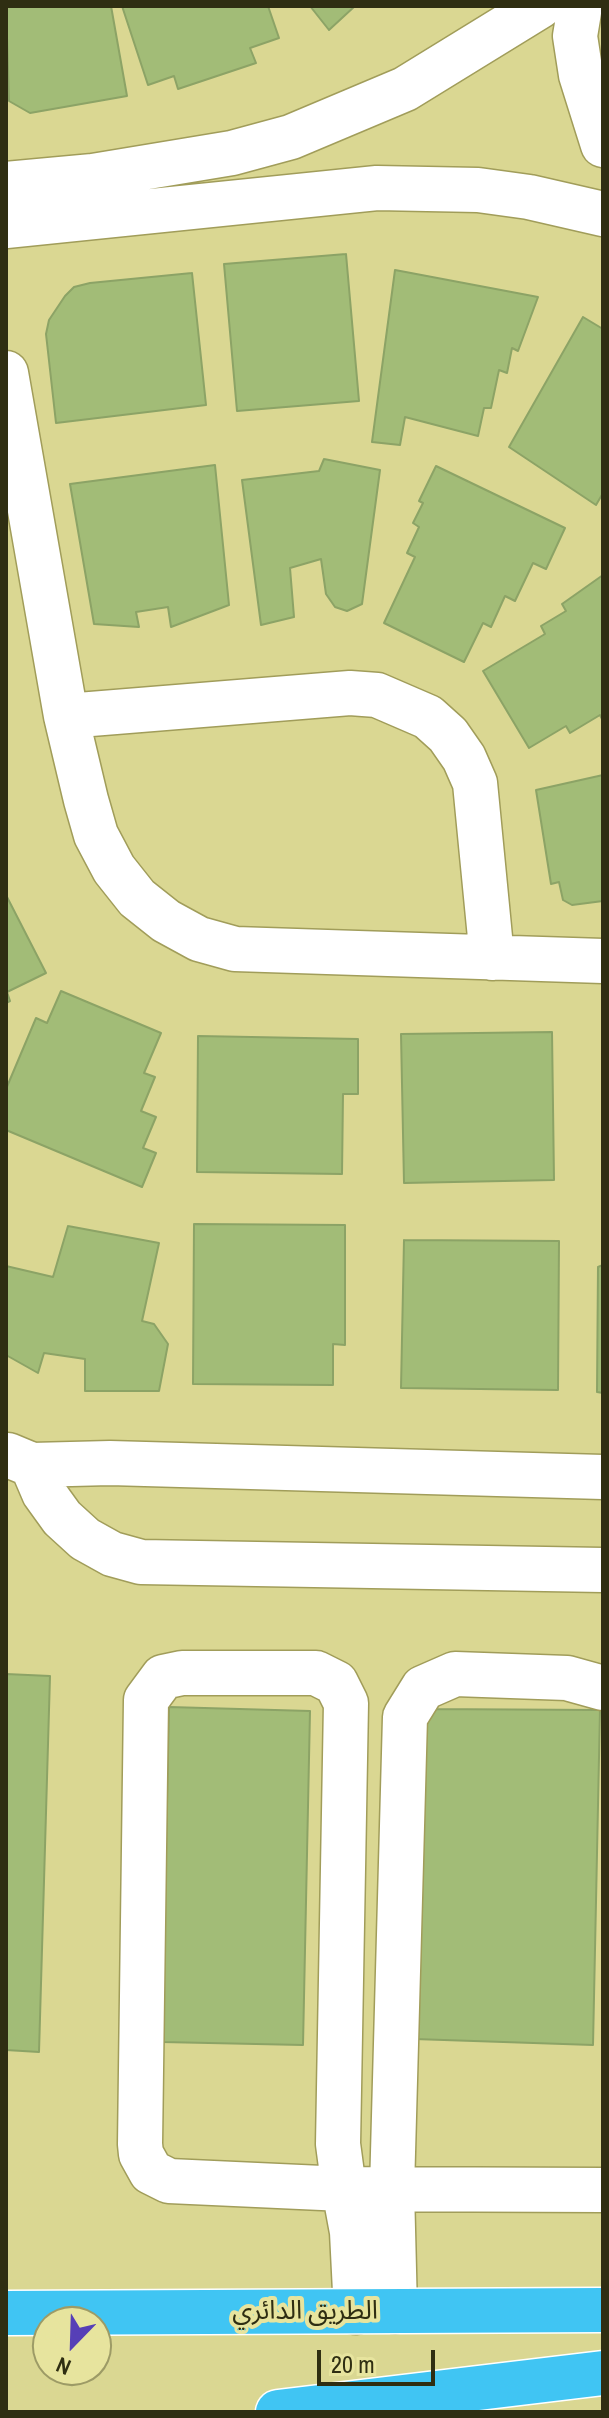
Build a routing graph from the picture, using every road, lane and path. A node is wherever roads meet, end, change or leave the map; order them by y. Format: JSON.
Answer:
{"nodes":[{"id":1,"x":540,"y":6,"type":"edge"},
{"id":2,"x":580,"y":6,"type":"edge"},
{"id":3,"x":603,"y":145,"type":"edge"},
{"id":4,"x":6,"y":184,"type":"edge"},
{"id":5,"x":603,"y":214,"type":"edge"},
{"id":6,"x":6,"y":226,"type":"edge"},
{"id":7,"x":6,"y":373,"type":"edge"},
{"id":8,"x":66,"y":716,"type":"junction"},
{"id":9,"x":492,"y":958,"type":"junction"},
{"id":10,"x":603,"y":961,"type":"edge"},
{"id":11,"x":19,"y":1460,"type":"edge"},
{"id":12,"x":603,"y":1477,"type":"edge"},
{"id":13,"x":603,"y":1570,"type":"edge"},
{"id":14,"x":603,"y":1688,"type":"edge"},
{"id":15,"x":344,"y":2189,"type":"junction"},
{"id":16,"x":392,"y":2189,"type":"junction"},
{"id":17,"x":603,"y":2190,"type":"edge"},
{"id":18,"x":603,"y":2310,"type":"edge"},
{"id":19,"x":375,"y":2312,"type":"junction"},
{"id":20,"x":6,"y":2313,"type":"edge"},
{"id":21,"x":603,"y":2373,"type":"edge"},
{"id":22,"x":278,"y":2412,"type":"edge"}],
"edges":[{"from":1,"to":4,"type":"street"},
{"from":2,"to":3,"type":"street"},
{"from":5,"to":6,"type":"street"},
{"from":7,"to":8,"type":"street"},
{"from":8,"to":9,"type":"street"},
{"from":8,"to":9,"type":"street"},
{"from":9,"to":10,"type":"street"},
{"from":11,"to":12,"type":"street"},
{"from":11,"to":13,"type":"street"},
{"from":14,"to":16,"type":"street"},
{"from":15,"to":15,"type":"street"},
{"from":15,"to":16,"type":"street"},
{"from":15,"to":19,"type":"street"},
{"from":16,"to":17,"type":"street"},
{"from":16,"to":19,"type":"street"},
{"from":18,"to":19,"type":"highway","name":"الطريق الدائري"},
{"from":19,"to":20,"type":"highway","name":"الطريق الدائري"},
{"from":21,"to":22,"type":"highway"}]}
